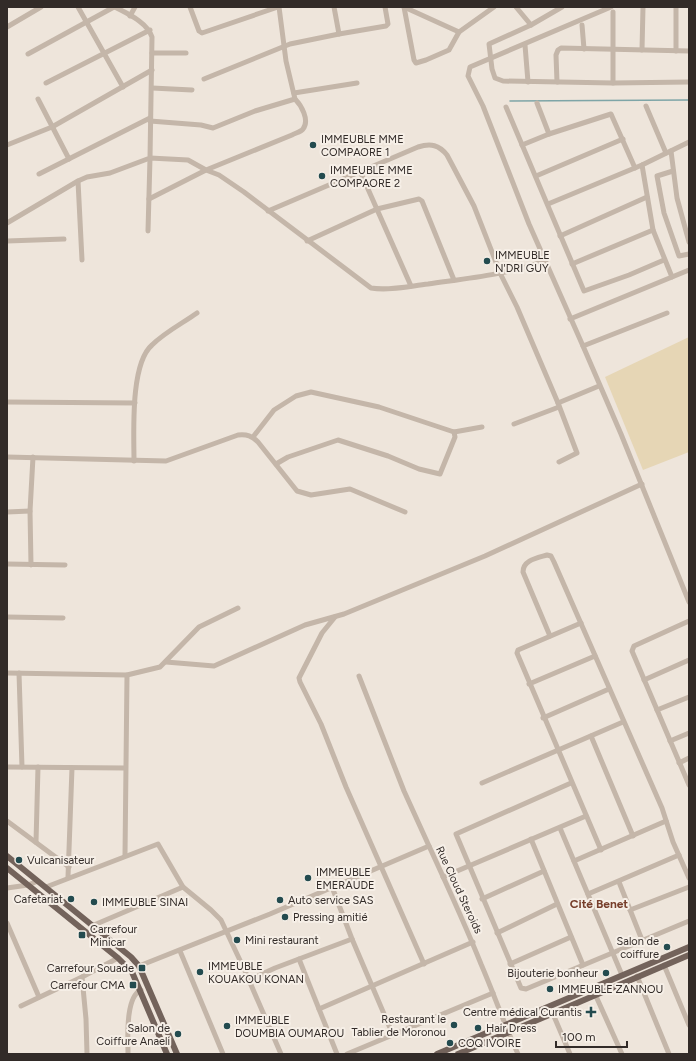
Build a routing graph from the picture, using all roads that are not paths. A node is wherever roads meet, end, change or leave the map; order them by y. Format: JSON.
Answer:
{"nodes":[{"id":1,"x":42,"y":7,"type":"edge"},
{"id":2,"x":78,"y":7,"type":"edge"},
{"id":3,"x":115,"y":7,"type":"edge"},
{"id":4,"x":135,"y":7,"type":"edge"},
{"id":5,"x":190,"y":7,"type":"edge"},
{"id":6,"x":278,"y":7,"type":"edge"},
{"id":7,"x":334,"y":7,"type":"edge"},
{"id":8,"x":385,"y":7,"type":"edge"},
{"id":9,"x":404,"y":7,"type":"edge"},
{"id":10,"x":494,"y":7,"type":"edge"},
{"id":11,"x":516,"y":7,"type":"edge"},
{"id":12,"x":562,"y":7,"type":"edge"},
{"id":13,"x":643,"y":7,"type":"edge"},
{"id":14,"x":676,"y":7,"type":"edge"},
{"id":15,"x":612,"y":10,"type":"edge"},
{"id":16,"x":130,"y":16,"type":"junction"},
{"id":17,"x":87,"y":22,"type":"junction"},
{"id":18,"x":531,"y":25,"type":"junction"},
{"id":19,"x":582,"y":25,"type":"dead end"},
{"id":20,"x":7,"y":27,"type":"edge"},
{"id":21,"x":150,"y":30,"type":"junction"},
{"id":22,"x":459,"y":32,"type":"junction"},
{"id":23,"x":339,"y":34,"type":"junction"},
{"id":24,"x":525,"y":45,"type":"junction"},
{"id":25,"x":284,"y":48,"type":"junction"},
{"id":26,"x":584,"y":49,"type":"junction"},
{"id":27,"x":612,"y":49,"type":"junction"},
{"id":28,"x":642,"y":50,"type":"junction"},
{"id":29,"x":676,"y":51,"type":"junction"},
{"id":30,"x":689,"y":51,"type":"edge"},
{"id":31,"x":104,"y":53,"type":"junction"},
{"id":32,"x":152,"y":53,"type":"junction"},
{"id":33,"x":186,"y":53,"type":"dead end"},
{"id":34,"x":28,"y":54,"type":"dead end"},
{"id":35,"x":490,"y":58,"type":"junction"},
{"id":36,"x":152,"y":70,"type":"junction"},
{"id":37,"x":204,"y":79,"type":"dead end"},
{"id":38,"x":528,"y":82,"type":"junction"},
{"id":39,"x":557,"y":82,"type":"junction"},
{"id":40,"x":689,"y":82,"type":"edge"},
{"id":41,"x":357,"y":83,"type":"dead end"},
{"id":42,"x":612,"y":83,"type":"junction"},
{"id":43,"x":46,"y":84,"type":"dead end"},
{"id":44,"x":123,"y":87,"type":"junction"},
{"id":45,"x":152,"y":88,"type":"junction"},
{"id":46,"x":192,"y":90,"type":"dead end"},
{"id":47,"x":295,"y":96,"type":"junction"},
{"id":48,"x":38,"y":99,"type":"dead end"},
{"id":49,"x":537,"y":103,"type":"dead end"},
{"id":50,"x":646,"y":106,"type":"dead end"},
{"id":51,"x":506,"y":107,"type":"dead end"},
{"id":52,"x":150,"y":119,"type":"junction"},
{"id":53,"x":52,"y":127,"type":"junction"},
{"id":54,"x":549,"y":134,"type":"junction"},
{"id":55,"x":623,"y":140,"type":"junction"},
{"id":56,"x":689,"y":142,"type":"edge"},
{"id":57,"x":7,"y":145,"type":"edge"},
{"id":58,"x":522,"y":146,"type":"junction"},
{"id":59,"x":668,"y":152,"type":"junction"},
{"id":60,"x":150,"y":158,"type":"junction"},
{"id":61,"x":69,"y":159,"type":"junction"},
{"id":62,"x":642,"y":165,"type":"junction"},
{"id":63,"x":635,"y":168,"type":"junction"},
{"id":64,"x":206,"y":170,"type":"junction"},
{"id":65,"x":360,"y":171,"type":"junction"},
{"id":66,"x":673,"y":171,"type":"junction"},
{"id":67,"x":39,"y":174,"type":"dead end"},
{"id":68,"x":536,"y":176,"type":"junction"},
{"id":69,"x":78,"y":180,"type":"junction"},
{"id":70,"x":647,"y":197,"type":"junction"},
{"id":71,"x":149,"y":199,"type":"junction"},
{"id":72,"x":548,"y":204,"type":"junction"},
{"id":73,"x":377,"y":209,"type":"junction"},
{"id":74,"x":268,"y":211,"type":"junction"},
{"id":75,"x":7,"y":223,"type":"edge"},
{"id":76,"x":653,"y":230,"type":"junction"},
{"id":77,"x":148,"y":231,"type":"dead end"},
{"id":78,"x":560,"y":236,"type":"junction"},
{"id":79,"x":64,"y":239,"type":"dead end"},
{"id":80,"x":7,"y":241,"type":"edge"},
{"id":81,"x":307,"y":241,"type":"junction"},
{"id":82,"x":689,"y":242,"type":"edge"},
{"id":83,"x":689,"y":254,"type":"edge"},
{"id":84,"x":82,"y":260,"type":"dead end"},
{"id":85,"x":664,"y":260,"type":"junction"},
{"id":86,"x":545,"y":261,"type":"junction"},
{"id":87,"x":572,"y":264,"type":"junction"},
{"id":88,"x":689,"y":270,"type":"edge"},
{"id":89,"x":501,"y":275,"type":"junction"},
{"id":90,"x":672,"y":277,"type":"junction"},
{"id":91,"x":454,"y":280,"type":"junction"},
{"id":92,"x":411,"y":286,"type":"junction"},
{"id":93,"x":197,"y":313,"type":"dead end"},
{"id":94,"x":667,"y":313,"type":"dead end"},
{"id":95,"x":570,"y":319,"type":"junction"},
{"id":96,"x":582,"y":346,"type":"junction"},
{"id":97,"x":599,"y":386,"type":"junction"},
{"id":98,"x":7,"y":402,"type":"edge"},
{"id":99,"x":135,"y":403,"type":"junction"},
{"id":100,"x":558,"y":405,"type":"junction"},
{"id":101,"x":514,"y":424,"type":"dead end"},
{"id":102,"x":482,"y":427,"type":"dead end"},
{"id":103,"x":454,"y":432,"type":"junction"},
{"id":104,"x":253,"y":437,"type":"junction"},
{"id":105,"x":7,"y":457,"type":"edge"},
{"id":106,"x":33,"y":458,"type":"junction"},
{"id":107,"x":134,"y":461,"type":"junction"},
{"id":108,"x":559,"y":462,"type":"dead end"},
{"id":109,"x":276,"y":464,"type":"junction"},
{"id":110,"x":642,"y":484,"type":"junction"},
{"id":111,"x":30,"y":511,"type":"junction"},
{"id":112,"x":7,"y":512,"type":"edge"},
{"id":113,"x":405,"y":512,"type":"dead end"},
{"id":114,"x":7,"y":564,"type":"edge"},
{"id":115,"x":31,"y":565,"type":"junction"},
{"id":116,"x":65,"y":565,"type":"dead end"},
{"id":117,"x":689,"y":602,"type":"edge"},
{"id":118,"x":238,"y":608,"type":"dead end"},
{"id":119,"x":7,"y":617,"type":"edge"},
{"id":120,"x":335,"y":617,"type":"junction"},
{"id":121,"x":63,"y":618,"type":"dead end"},
{"id":122,"x":689,"y":621,"type":"edge"},
{"id":123,"x":581,"y":623,"type":"junction"},
{"id":124,"x":550,"y":636,"type":"junction"},
{"id":125,"x":595,"y":656,"type":"junction"},
{"id":126,"x":689,"y":660,"type":"edge"},
{"id":127,"x":166,"y":662,"type":"junction"},
{"id":128,"x":7,"y":673,"type":"edge"},
{"id":129,"x":19,"y":674,"type":"junction"},
{"id":130,"x":127,"y":675,"type":"junction"},
{"id":131,"x":359,"y":676,"type":"dead end"},
{"id":132,"x":644,"y":680,"type":"junction"},
{"id":133,"x":529,"y":684,"type":"junction"},
{"id":134,"x":609,"y":689,"type":"junction"},
{"id":135,"x":689,"y":697,"type":"edge"},
{"id":136,"x":657,"y":710,"type":"junction"},
{"id":137,"x":543,"y":718,"type":"junction"},
{"id":138,"x":623,"y":722,"type":"junction"},
{"id":139,"x":689,"y":733,"type":"edge"},
{"id":140,"x":592,"y":736,"type":"junction"},
{"id":141,"x":670,"y":741,"type":"junction"},
{"id":142,"x":557,"y":750,"type":"junction"},
{"id":143,"x":689,"y":758,"type":"edge"},
{"id":144,"x":679,"y":762,"type":"junction"},
{"id":145,"x":7,"y":767,"type":"edge"},
{"id":146,"x":22,"y":767,"type":"junction"},
{"id":147,"x":38,"y":767,"type":"junction"},
{"id":148,"x":72,"y":768,"type":"junction"},
{"id":149,"x":125,"y":768,"type":"junction"},
{"id":150,"x":482,"y":783,"type":"dead end"},
{"id":151,"x":572,"y":783,"type":"junction"},
{"id":152,"x":689,"y":785,"type":"edge"},
{"id":153,"x":586,"y":816,"type":"junction"},
{"id":154,"x":7,"y":821,"type":"edge"},
{"id":155,"x":666,"y":821,"type":"junction"},
{"id":156,"x":560,"y":828,"type":"junction"},
{"id":157,"x":633,"y":836,"type":"junction"},
{"id":158,"x":531,"y":840,"type":"junction"},
{"id":159,"x":36,"y":842,"type":"junction"},
{"id":160,"x":429,"y":846,"type":"junction"},
{"id":161,"x":601,"y":850,"type":"junction"},
{"id":162,"x":679,"y":855,"type":"junction"},
{"id":163,"x":7,"y":856,"type":"edge"},
{"id":164,"x":125,"y":856,"type":"junction"},
{"id":165,"x":574,"y":861,"type":"junction"},
{"id":166,"x":468,"y":866,"type":"junction"},
{"id":167,"x":69,"y":867,"type":"junction"},
{"id":168,"x":380,"y":867,"type":"junction"},
{"id":169,"x":7,"y":868,"type":"edge"},
{"id":170,"x":544,"y":871,"type":"junction"},
{"id":171,"x":68,"y":877,"type":"junction"},
{"id":172,"x":443,"y":877,"type":"junction"},
{"id":173,"x":689,"y":878,"type":"edge"},
{"id":174,"x":38,"y":881,"type":"junction"},
{"id":175,"x":619,"y":882,"type":"junction"},
{"id":176,"x":28,"y":885,"type":"junction"},
{"id":177,"x":46,"y":887,"type":"junction"},
{"id":178,"x":183,"y":887,"type":"junction"},
{"id":179,"x":332,"y":887,"type":"junction"},
{"id":180,"x":689,"y":887,"type":"edge"},
{"id":181,"x":7,"y":888,"type":"edge"},
{"id":182,"x":588,"y":894,"type":"junction"},
{"id":183,"x":482,"y":899,"type":"junction"},
{"id":184,"x":557,"y":904,"type":"junction"},
{"id":185,"x":630,"y":910,"type":"junction"},
{"id":186,"x":689,"y":921,"type":"edge"},
{"id":187,"x":7,"y":923,"type":"edge"},
{"id":188,"x":94,"y":925,"type":"junction"},
{"id":189,"x":227,"y":932,"type":"junction"},
{"id":190,"x":497,"y":933,"type":"junction"},
{"id":191,"x":571,"y":937,"type":"junction"},
{"id":192,"x":352,"y":939,"type":"junction"},
{"id":193,"x":642,"y":940,"type":"junction"},
{"id":194,"x":472,"y":942,"type":"junction"},
{"id":195,"x":689,"y":947,"type":"edge"},
{"id":196,"x":180,"y":951,"type":"junction"},
{"id":197,"x":614,"y":952,"type":"junction"},
{"id":198,"x":689,"y":955,"type":"edge"},
{"id":199,"x":118,"y":958,"type":"junction"},
{"id":200,"x":299,"y":959,"type":"junction"},
{"id":201,"x":424,"y":964,"type":"junction"},
{"id":202,"x":510,"y":964,"type":"junction"},
{"id":203,"x":583,"y":964,"type":"junction"},
{"id":204,"x":664,"y":965,"type":"junction"},
{"id":205,"x":138,"y":966,"type":"junction"},
{"id":206,"x":622,"y":975,"type":"junction"},
{"id":207,"x":637,"y":976,"type":"junction"},
{"id":208,"x":82,"y":977,"type":"junction"},
{"id":209,"x":249,"y":980,"type":"junction"},
{"id":210,"x":374,"y":986,"type":"junction"},
{"id":211,"x":141,"y":990,"type":"junction"},
{"id":212,"x":493,"y":993,"type":"junction"},
{"id":213,"x":595,"y":994,"type":"junction"},
{"id":214,"x":39,"y":997,"type":"junction"},
{"id":215,"x":21,"y":1006,"type":"dead end"},
{"id":216,"x":319,"y":1009,"type":"junction"},
{"id":217,"x":553,"y":1014,"type":"junction"},
{"id":218,"x":504,"y":1025,"type":"junction"},
{"id":219,"x":689,"y":1025,"type":"edge"},
{"id":220,"x":508,"y":1033,"type":"junction"},
{"id":221,"x":393,"y":1034,"type":"junction"},
{"id":222,"x":87,"y":1054,"type":"edge"},
{"id":223,"x":128,"y":1054,"type":"edge"},
{"id":224,"x":167,"y":1054,"type":"edge"},
{"id":225,"x":177,"y":1054,"type":"edge"},
{"id":226,"x":223,"y":1054,"type":"edge"},
{"id":227,"x":281,"y":1054,"type":"edge"},
{"id":228,"x":337,"y":1054,"type":"edge"},
{"id":229,"x":346,"y":1054,"type":"edge"},
{"id":230,"x":437,"y":1054,"type":"edge"},
{"id":231,"x":458,"y":1054,"type":"edge"},
{"id":232,"x":518,"y":1054,"type":"edge"},
{"id":233,"x":570,"y":1054,"type":"edge"},
{"id":234,"x":622,"y":1054,"type":"edge"},
{"id":235,"x":670,"y":1054,"type":"edge"}],
"edges":[{"from":1,"to":20,"type":"street"},
{"from":2,"to":17,"type":"street"},
{"from":3,"to":16,"type":"street"},
{"from":3,"to":17,"type":"street"},
{"from":4,"to":16,"type":"street"},
{"from":5,"to":6,"type":"street"},
{"from":6,"to":25,"type":"street"},
{"from":7,"to":23,"type":"street"},
{"from":8,"to":23,"type":"street"},
{"from":9,"to":22,"type":"street"},
{"from":9,"to":22,"type":"street"},
{"from":10,"to":22,"type":"street"},
{"from":11,"to":18,"type":"street"},
{"from":12,"to":18,"type":"street"},
{"from":13,"to":28,"type":"street"},
{"from":14,"to":29,"type":"street"},
{"from":15,"to":24,"type":"street"},
{"from":15,"to":27,"type":"street"},
{"from":16,"to":21,"type":"street"},
{"from":17,"to":31,"type":"street"},
{"from":17,"to":34,"type":"street"},
{"from":18,"to":35,"type":"street"},
{"from":19,"to":26,"type":"street"},
{"from":21,"to":31,"type":"street"},
{"from":21,"to":32,"type":"street"},
{"from":23,"to":25,"type":"street"},
{"from":24,"to":35,"type":"street"},
{"from":24,"to":38,"type":"street"},
{"from":25,"to":37,"type":"street"},
{"from":25,"to":47,"type":"street"},
{"from":26,"to":27,"type":"street"},
{"from":26,"to":39,"type":"street"},
{"from":27,"to":28,"type":"street"},
{"from":27,"to":42,"type":"street"},
{"from":28,"to":29,"type":"street"},
{"from":29,"to":30,"type":"street"},
{"from":31,"to":43,"type":"street"},
{"from":31,"to":44,"type":"street"},
{"from":32,"to":33,"type":"street"},
{"from":32,"to":36,"type":"street"},
{"from":35,"to":38,"type":"street"},
{"from":35,"to":86,"type":"street"},
{"from":36,"to":44,"type":"street"},
{"from":36,"to":45,"type":"street"},
{"from":38,"to":39,"type":"street"},
{"from":39,"to":42,"type":"street"},
{"from":40,"to":42,"type":"street"},
{"from":41,"to":47,"type":"street"},
{"from":44,"to":53,"type":"street"},
{"from":45,"to":46,"type":"street"},
{"from":45,"to":52,"type":"street"},
{"from":47,"to":52,"type":"street"},
{"from":47,"to":64,"type":"street"},
{"from":48,"to":53,"type":"street"},
{"from":49,"to":54,"type":"street"},
{"from":50,"to":59,"type":"street"},
{"from":51,"to":58,"type":"street"},
{"from":52,"to":60,"type":"street"},
{"from":52,"to":61,"type":"street"},
{"from":53,"to":57,"type":"street"},
{"from":53,"to":61,"type":"street"},
{"from":54,"to":55,"type":"street"},
{"from":54,"to":58,"type":"street"},
{"from":55,"to":63,"type":"street"},
{"from":55,"to":68,"type":"street"},
{"from":56,"to":59,"type":"street"},
{"from":58,"to":68,"type":"street"},
{"from":59,"to":62,"type":"street"},
{"from":59,"to":66,"type":"street"},
{"from":60,"to":64,"type":"street"},
{"from":60,"to":69,"type":"street"},
{"from":60,"to":71,"type":"street"},
{"from":61,"to":67,"type":"street"},
{"from":62,"to":63,"type":"street"},
{"from":62,"to":70,"type":"street"},
{"from":63,"to":72,"type":"street"},
{"from":64,"to":71,"type":"street"},
{"from":64,"to":74,"type":"street"},
{"from":65,"to":73,"type":"street"},
{"from":65,"to":74,"type":"street"},
{"from":65,"to":89,"type":"street"},
{"from":66,"to":82,"type":"street"},
{"from":66,"to":83,"type":"street"},
{"from":68,"to":72,"type":"street"},
{"from":69,"to":75,"type":"street"},
{"from":69,"to":84,"type":"street"},
{"from":70,"to":76,"type":"street"},
{"from":70,"to":78,"type":"street"},
{"from":71,"to":77,"type":"street"},
{"from":72,"to":78,"type":"street"},
{"from":73,"to":81,"type":"street"},
{"from":73,"to":91,"type":"street"},
{"from":73,"to":92,"type":"street"},
{"from":74,"to":81,"type":"street"},
{"from":76,"to":85,"type":"street"},
{"from":76,"to":87,"type":"street"},
{"from":78,"to":87,"type":"street"},
{"from":79,"to":80,"type":"street"},
{"from":81,"to":92,"type":"street"},
{"from":85,"to":87,"type":"street"},
{"from":85,"to":90,"type":"street"},
{"from":86,"to":89,"type":"street"},
{"from":86,"to":95,"type":"street"},
{"from":88,"to":90,"type":"street"},
{"from":89,"to":91,"type":"street"},
{"from":89,"to":100,"type":"street"},
{"from":90,"to":95,"type":"street"},
{"from":91,"to":92,"type":"street"},
{"from":93,"to":99,"type":"street"},
{"from":94,"to":96,"type":"street"},
{"from":95,"to":96,"type":"street"},
{"from":96,"to":97,"type":"street"},
{"from":97,"to":100,"type":"street"},
{"from":97,"to":110,"type":"street"},
{"from":98,"to":99,"type":"street"},
{"from":99,"to":107,"type":"street"},
{"from":100,"to":101,"type":"street"},
{"from":100,"to":108,"type":"street"},
{"from":102,"to":103,"type":"street"},
{"from":103,"to":104,"type":"street"},
{"from":103,"to":109,"type":"street"},
{"from":104,"to":107,"type":"street"},
{"from":104,"to":109,"type":"street"},
{"from":105,"to":106,"type":"street"},
{"from":106,"to":107,"type":"street"},
{"from":106,"to":111,"type":"street"},
{"from":109,"to":113,"type":"street"},
{"from":110,"to":117,"type":"street"},
{"from":110,"to":120,"type":"street"},
{"from":111,"to":112,"type":"street"},
{"from":111,"to":115,"type":"street"},
{"from":114,"to":115,"type":"street"},
{"from":115,"to":116,"type":"street"},
{"from":118,"to":127,"type":"street"},
{"from":119,"to":121,"type":"street"},
{"from":120,"to":127,"type":"street"},
{"from":120,"to":168,"type":"street"},
{"from":122,"to":132,"type":"street"},
{"from":123,"to":124,"type":"street"},
{"from":123,"to":124,"type":"street"},
{"from":123,"to":125,"type":"street"},
{"from":124,"to":133,"type":"street"},
{"from":125,"to":133,"type":"street"},
{"from":125,"to":134,"type":"street"},
{"from":126,"to":132,"type":"street"},
{"from":127,"to":130,"type":"street"},
{"from":128,"to":129,"type":"street"},
{"from":129,"to":130,"type":"street"},
{"from":129,"to":146,"type":"street"},
{"from":130,"to":149,"type":"street"},
{"from":131,"to":160,"type":"street"},
{"from":132,"to":136,"type":"street"},
{"from":133,"to":137,"type":"street"},
{"from":134,"to":137,"type":"street"},
{"from":134,"to":138,"type":"street"},
{"from":135,"to":136,"type":"street"},
{"from":136,"to":141,"type":"street"},
{"from":137,"to":142,"type":"street"},
{"from":138,"to":140,"type":"street"},
{"from":138,"to":155,"type":"street"},
{"from":139,"to":141,"type":"street"},
{"from":140,"to":142,"type":"street"},
{"from":140,"to":157,"type":"street"},
{"from":141,"to":144,"type":"street"},
{"from":142,"to":150,"type":"street"},
{"from":142,"to":151,"type":"street"},
{"from":143,"to":144,"type":"street"},
{"from":144,"to":152,"type":"street"},
{"from":145,"to":146,"type":"street"},
{"from":146,"to":147,"type":"street"},
{"from":147,"to":148,"type":"street"},
{"from":147,"to":159,"type":"street"},
{"from":148,"to":149,"type":"street"},
{"from":148,"to":167,"type":"street"},
{"from":149,"to":164,"type":"street"},
{"from":151,"to":153,"type":"street"},
{"from":151,"to":166,"type":"street"},
{"from":153,"to":156,"type":"street"},
{"from":153,"to":161,"type":"street"},
{"from":154,"to":159,"type":"street"},
{"from":155,"to":157,"type":"street"},
{"from":155,"to":162,"type":"street"},
{"from":156,"to":158,"type":"street"},
{"from":156,"to":165,"type":"street"},
{"from":157,"to":161,"type":"street"},
{"from":158,"to":166,"type":"street"},
{"from":158,"to":170,"type":"street"},
{"from":159,"to":167,"type":"street"},
{"from":160,"to":168,"type":"street","name":"Rue Cloud Steroids"},
{"from":160,"to":172,"type":"street","name":"Rue Cloud Steroids"},
{"from":161,"to":165,"type":"street"},
{"from":162,"to":173,"type":"street"},
{"from":162,"to":175,"type":"street"},
{"from":163,"to":174,"type":"main road"},
{"from":164,"to":171,"type":"street"},
{"from":164,"to":178,"type":"street"},
{"from":165,"to":182,"type":"street"},
{"from":166,"to":172,"type":"street"},
{"from":166,"to":183,"type":"street"},
{"from":167,"to":171,"type":"street"},
{"from":168,"to":179,"type":"street","name":"Rue Cloud Steroids"},
{"from":168,"to":201,"type":"street"},
{"from":169,"to":176,"type":"main road"},
{"from":170,"to":183,"type":"street"},
{"from":170,"to":184,"type":"street"},
{"from":171,"to":177,"type":"street"},
{"from":172,"to":194,"type":"street","name":"Rue Cloud Steroids"},
{"from":174,"to":176,"type":"street"},
{"from":174,"to":177,"type":"main road"},
{"from":175,"to":182,"type":"street"},
{"from":175,"to":185,"type":"street"},
{"from":176,"to":181,"type":"street"},
{"from":176,"to":199,"type":"main road"},
{"from":177,"to":188,"type":"main road"},
{"from":178,"to":188,"type":"street"},
{"from":178,"to":189,"type":"street"},
{"from":179,"to":189,"type":"street","name":"Rue Cloud Steroids"},
{"from":179,"to":192,"type":"street"},
{"from":180,"to":185,"type":"street"},
{"from":182,"to":197,"type":"street"},
{"from":183,"to":190,"type":"street"},
{"from":184,"to":190,"type":"street"},
{"from":184,"to":191,"type":"street"},
{"from":185,"to":193,"type":"street"},
{"from":186,"to":193,"type":"street"},
{"from":187,"to":214,"type":"street"},
{"from":188,"to":205,"type":"main road"},
{"from":189,"to":196,"type":"street","name":"Rue Cloud Steroids"},
{"from":189,"to":209,"type":"street"},
{"from":190,"to":202,"type":"street"},
{"from":191,"to":202,"type":"street"},
{"from":191,"to":203,"type":"street"},
{"from":192,"to":200,"type":"street"},
{"from":192,"to":210,"type":"street"},
{"from":193,"to":197,"type":"street"},
{"from":194,"to":201,"type":"street"},
{"from":194,"to":212,"type":"street","name":"Rue Cloud Steroids"},
{"from":195,"to":206,"type":"main road"},
{"from":196,"to":205,"type":"street","name":"Rue Cloud Steroids"},
{"from":196,"to":226,"type":"street"},
{"from":197,"to":203,"type":"street"},
{"from":197,"to":206,"type":"street"},
{"from":198,"to":204,"type":"main road"},
{"from":199,"to":208,"type":"street"},
{"from":199,"to":211,"type":"main road"},
{"from":200,"to":209,"type":"street"},
{"from":200,"to":216,"type":"street"},
{"from":201,"to":210,"type":"street"},
{"from":202,"to":203,"type":"street"},
{"from":204,"to":207,"type":"main road"},
{"from":204,"to":219,"type":"street"},
{"from":205,"to":225,"type":"main road"},
{"from":206,"to":218,"type":"main road"},
{"from":207,"to":213,"type":"main road"},
{"from":207,"to":235,"type":"street"},
{"from":208,"to":214,"type":"street"},
{"from":208,"to":222,"type":"street"},
{"from":209,"to":227,"type":"street"},
{"from":210,"to":216,"type":"street"},
{"from":210,"to":221,"type":"street"},
{"from":211,"to":223,"type":"street"},
{"from":211,"to":224,"type":"main road"},
{"from":212,"to":218,"type":"street","name":"Rue Cloud Steroids"},
{"from":212,"to":221,"type":"street"},
{"from":213,"to":217,"type":"main road"},
{"from":213,"to":234,"type":"street"},
{"from":214,"to":215,"type":"street"},
{"from":216,"to":228,"type":"street"},
{"from":217,"to":220,"type":"main road"},
{"from":217,"to":233,"type":"street"},
{"from":218,"to":220,"type":"street","name":"Rue Cloud Steroids"},
{"from":218,"to":230,"type":"main road"},
{"from":220,"to":231,"type":"main road"},
{"from":220,"to":232,"type":"street","name":"Rue Cloud Steroids"},
{"from":221,"to":229,"type":"street"}]}
